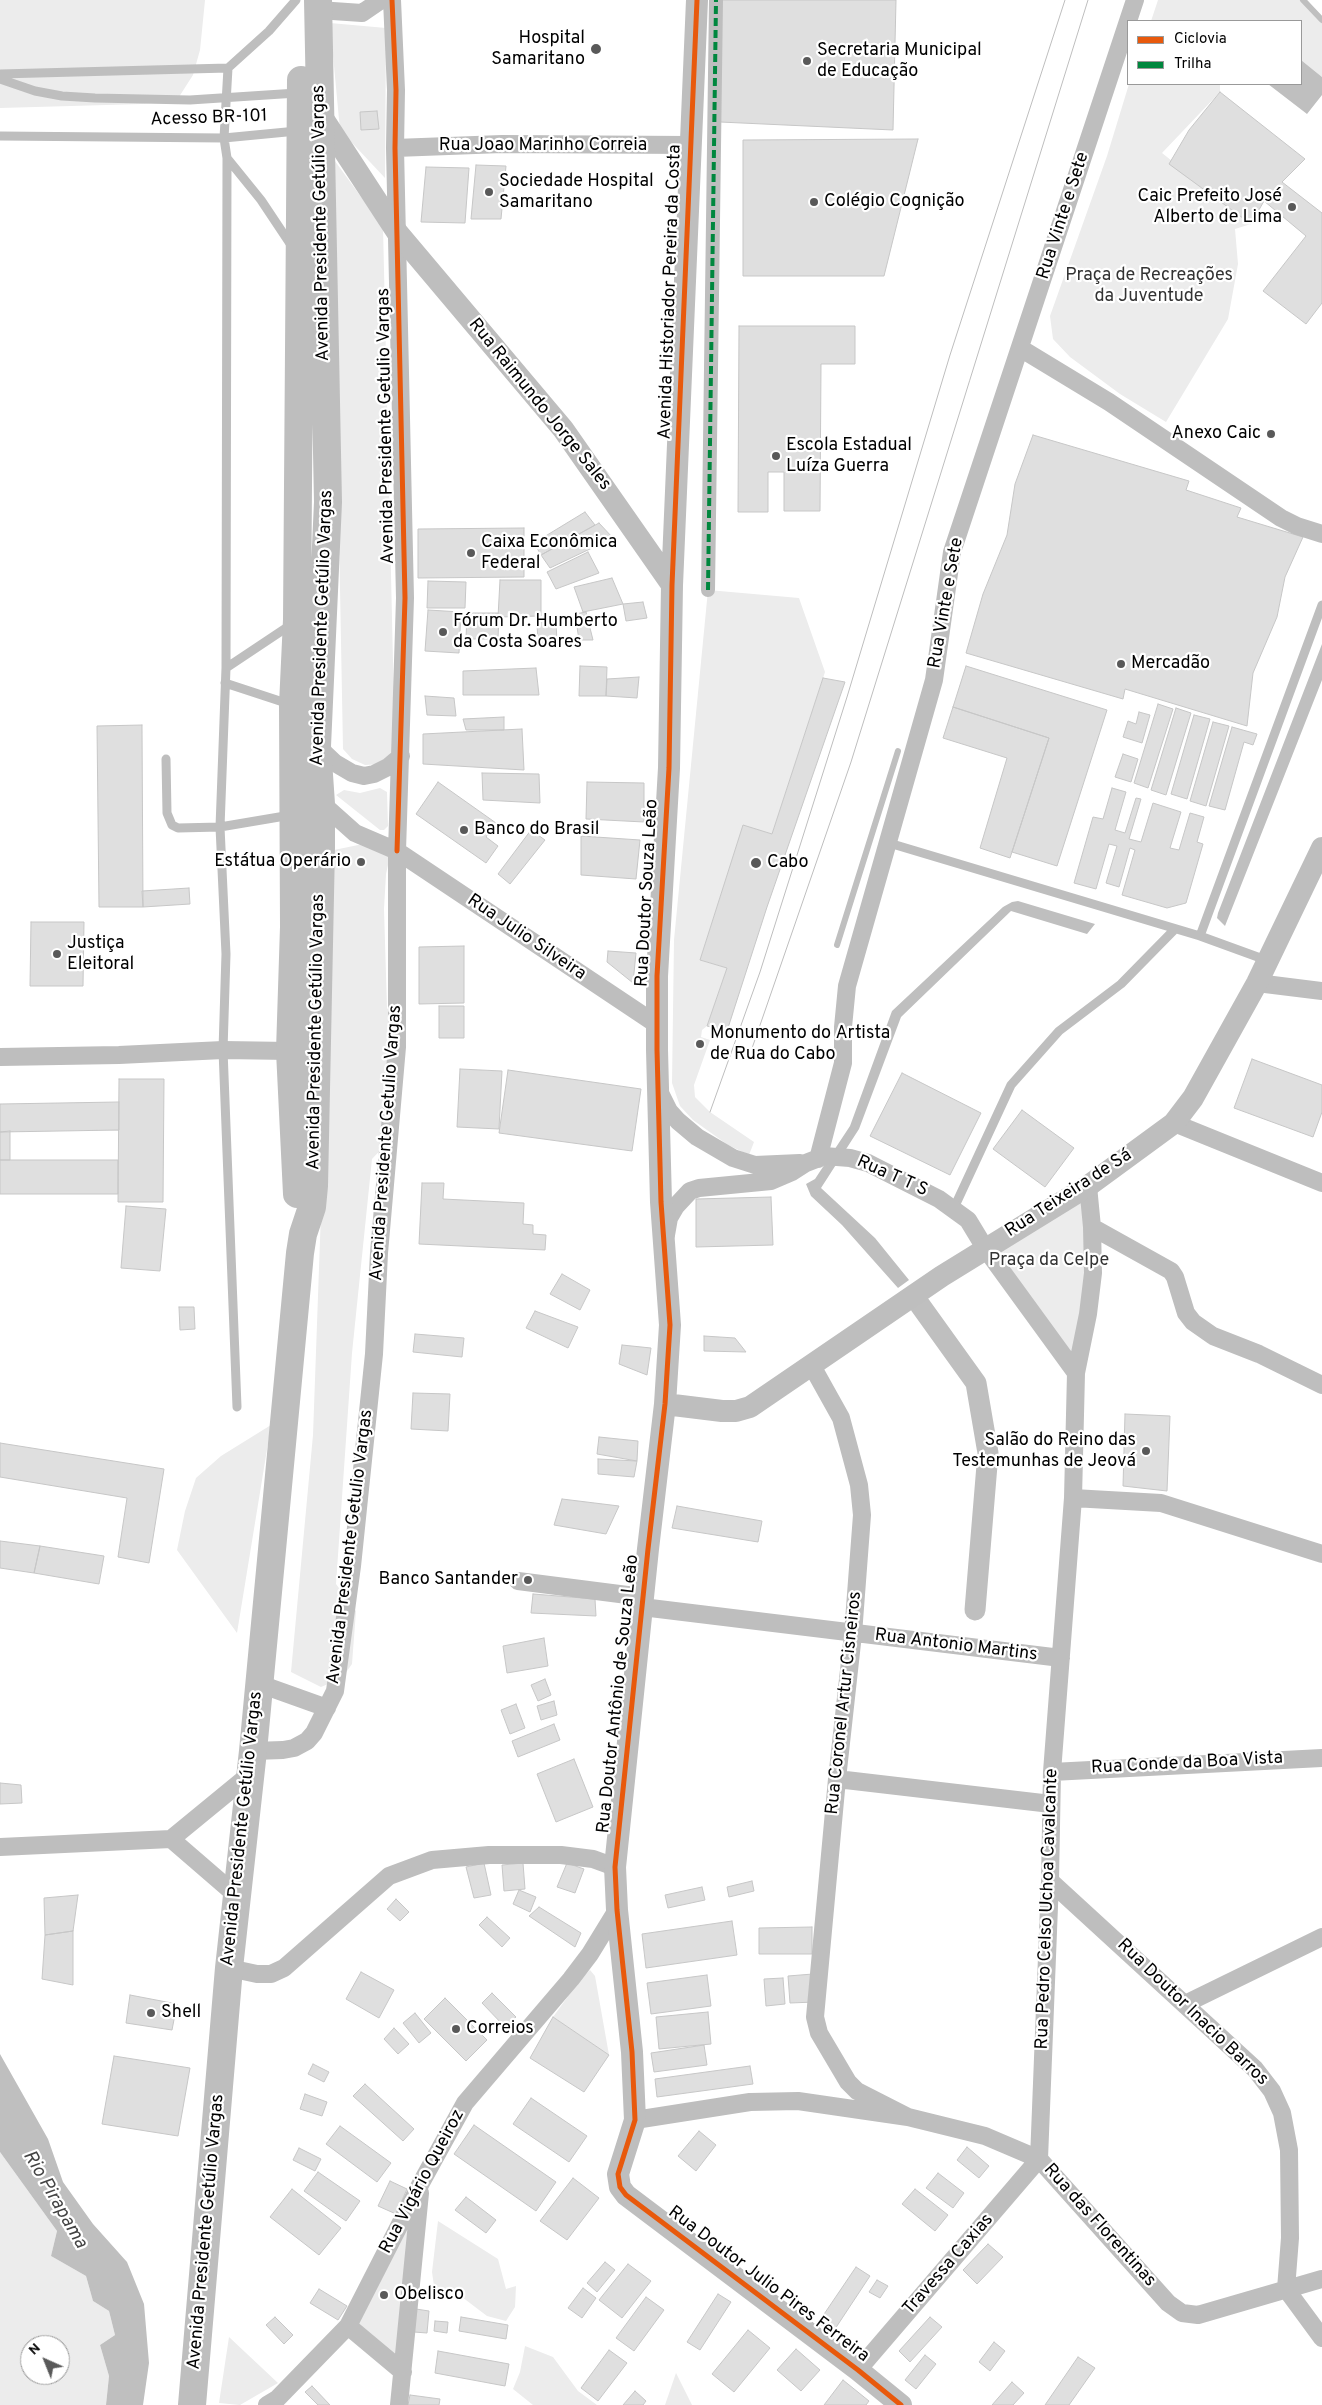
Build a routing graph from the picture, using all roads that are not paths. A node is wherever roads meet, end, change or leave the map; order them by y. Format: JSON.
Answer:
{"nodes":[{"id":1,"x":381,"y":0,"type":"edge"},
{"id":2,"x":392,"y":0,"type":"edge"},
{"id":3,"x":697,"y":0,"type":"edge"},
{"id":4,"x":716,"y":0,"type":"edge"},
{"id":5,"x":1134,"y":0,"type":"edge"},
{"id":6,"x":309,"y":3,"type":"edge"},
{"id":7,"x":1127,"y":20,"type":"edge"},
{"id":8,"x":1127,"y":21,"type":"edge"},
{"id":9,"x":228,"y":68,"type":"junction"},
{"id":10,"x":0,"y":74,"type":"edge"},
{"id":11,"x":0,"y":79,"type":"edge"},
{"id":12,"x":301,"y":93,"type":"junction"},
{"id":13,"x":228,"y":98,"type":"junction"},
{"id":14,"x":313,"y":125,"type":"junction"},
{"id":15,"x":0,"y":136,"type":"edge"},
{"id":16,"x":224,"y":138,"type":"junction"},
{"id":17,"x":691,"y":145,"type":"junction"},
{"id":18,"x":395,"y":148,"type":"junction"},
{"id":19,"x":227,"y":158,"type":"junction"},
{"id":20,"x":397,"y":232,"type":"junction"},
{"id":21,"x":301,"y":261,"type":"junction"},
{"id":22,"x":1020,"y":348,"type":"junction"},
{"id":23,"x":1322,"y":534,"type":"edge"},
{"id":24,"x":672,"y":586,"type":"junction"},
{"id":25,"x":708,"y":590,"type":"dead end"},
{"id":26,"x":1322,"y":605,"type":"edge"},
{"id":27,"x":297,"y":620,"type":"junction"},
{"id":28,"x":226,"y":668,"type":"junction"},
{"id":29,"x":225,"y":683,"type":"junction"},
{"id":30,"x":294,"y":705,"type":"junction"},
{"id":31,"x":317,"y":746,"type":"junction"},
{"id":32,"x":401,"y":756,"type":"junction"},
{"id":33,"x":166,"y":759,"type":"dead end"},
{"id":34,"x":292,"y":764,"type":"junction"},
{"id":35,"x":321,"y":804,"type":"junction"},
{"id":36,"x":292,"y":814,"type":"junction"},
{"id":37,"x":220,"y":827,"type":"junction"},
{"id":38,"x":889,"y":842,"type":"junction"},
{"id":39,"x":1322,"y":848,"type":"edge"},
{"id":40,"x":397,"y":851,"type":"junction"},
{"id":41,"x":1175,"y":929,"type":"junction"},
{"id":42,"x":1200,"y":936,"type":"junction"},
{"id":43,"x":1266,"y":960,"type":"junction"},
{"id":44,"x":1257,"y":983,"type":"junction"},
{"id":45,"x":1322,"y":991,"type":"edge"},
{"id":46,"x":656,"y":1024,"type":"junction"},
{"id":47,"x":224,"y":1050,"type":"junction"},
{"id":48,"x":290,"y":1051,"type":"junction"},
{"id":49,"x":0,"y":1057,"type":"edge"},
{"id":50,"x":658,"y":1087,"type":"junction"},
{"id":51,"x":1174,"y":1123,"type":"junction"},
{"id":52,"x":812,"y":1161,"type":"junction"},
{"id":53,"x":1322,"y":1183,"type":"edge"},
{"id":54,"x":1088,"y":1186,"type":"junction"},
{"id":55,"x":661,"y":1202,"type":"joint"},
{"id":56,"x":954,"y":1208,"type":"junction"},
{"id":57,"x":1092,"y":1227,"type":"junction"},
{"id":58,"x":664,"y":1242,"type":"junction"},
{"id":59,"x":985,"y":1248,"type":"junction"},
{"id":60,"x":300,"y":1253,"type":"junction"},
{"id":61,"x":812,"y":1366,"type":"junction"},
{"id":62,"x":1076,"y":1373,"type":"junction"},
{"id":63,"x":1322,"y":1385,"type":"edge"},
{"id":64,"x":666,"y":1404,"type":"junction"},
{"id":65,"x":237,"y":1407,"type":"dead end"},
{"id":66,"x":1073,"y":1498,"type":"junction"},
{"id":67,"x":1322,"y":1554,"type":"edge"},
{"id":68,"x":518,"y":1581,"type":"dead end"},
{"id":69,"x":643,"y":1602,"type":"junction"},
{"id":70,"x":854,"y":1634,"type":"junction"},
{"id":71,"x":1061,"y":1658,"type":"junction"},
{"id":72,"x":258,"y":1682,"type":"junction"},
{"id":73,"x":327,"y":1708,"type":"junction"},
{"id":74,"x":1322,"y":1758,"type":"edge"},
{"id":75,"x":251,"y":1763,"type":"junction"},
{"id":76,"x":1052,"y":1772,"type":"junction"},
{"id":77,"x":837,"y":1779,"type":"junction"},
{"id":78,"x":1051,"y":1804,"type":"junction"},
{"id":79,"x":171,"y":1839,"type":"junction"},
{"id":80,"x":0,"y":1847,"type":"edge"},
{"id":81,"x":615,"y":1867,"type":"junction"},
{"id":82,"x":1050,"y":1881,"type":"junction"},
{"id":83,"x":237,"y":1896,"type":"junction"},
{"id":84,"x":617,"y":1910,"type":"junction"},
{"id":85,"x":1322,"y":1937,"type":"edge"},
{"id":86,"x":229,"y":1968,"type":"junction"},
{"id":87,"x":1185,"y":2004,"type":"junction"},
{"id":88,"x":827,"y":2048,"type":"joint"},
{"id":89,"x":908,"y":2118,"type":"junction"},
{"id":90,"x":635,"y":2120,"type":"junction"},
{"id":91,"x":1039,"y":2159,"type":"junction"},
{"id":92,"x":421,"y":2183,"type":"junction"},
{"id":93,"x":620,"y":2187,"type":"joint"},
{"id":94,"x":1322,"y":2279,"type":"edge"},
{"id":95,"x":1286,"y":2289,"type":"junction"},
{"id":96,"x":348,"y":2326,"type":"junction"},
{"id":97,"x":1322,"y":2338,"type":"edge"},
{"id":98,"x":858,"y":2370,"type":"junction"},
{"id":99,"x":403,"y":2372,"type":"junction"},
{"id":100,"x":192,"y":2405,"type":"edge"},
{"id":101,"x":267,"y":2405,"type":"edge"},
{"id":102,"x":399,"y":2405,"type":"edge"},
{"id":103,"x":902,"y":2405,"type":"edge"}],
"edges":[{"from":1,"to":6,"type":"street"},
{"from":2,"to":18,"type":"street","name":"Avenida Presidente Getulio Vargas"},
{"from":3,"to":17,"type":"street","name":"Avenida Historiador Pereira da Costa"},
{"from":4,"to":25,"type":"street"},
{"from":5,"to":7,"type":"street","name":"Rua Vinte e Sete"},
{"from":6,"to":9,"type":"lane"},
{"from":6,"to":12,"type":"main road","name":"Avenida Presidente Getúlio Vargas"},
{"from":6,"to":14,"type":"main road","name":"Avenida Presidente Getúlio Vargas"},
{"from":8,"to":22,"type":"street","name":"Rua Vinte e Sete"},
{"from":9,"to":10,"type":"lane"},
{"from":9,"to":13,"type":"lane"},
{"from":11,"to":13,"type":"lane"},
{"from":12,"to":13,"type":"lane"},
{"from":12,"to":14,"type":"main road","name":"Avenida Presidente Getúlio Vargas"},
{"from":13,"to":16,"type":"lane"},
{"from":14,"to":16,"type":"lane","name":"Acesso BR-101"},
{"from":14,"to":20,"type":"street","name":"Rua Raimundo Jorge Sales"},
{"from":14,"to":21,"type":"main road","name":"Avenida Presidente Getúlio Vargas"},
{"from":14,"to":31,"type":"main road","name":"Avenida Presidente Getúlio Vargas"},
{"from":15,"to":16,"type":"lane","name":"Acesso BR-101"},
{"from":16,"to":19,"type":"lane"},
{"from":17,"to":18,"type":"street","name":"Rua Joao Marinho Correia"},
{"from":17,"to":24,"type":"street","name":"Avenida Historiador Pereira da Costa"},
{"from":18,"to":20,"type":"street","name":"Avenida Presidente Getulio Vargas"},
{"from":19,"to":21,"type":"lane"},
{"from":19,"to":28,"type":"lane"},
{"from":20,"to":24,"type":"street","name":"Rua Raimundo Jorge Sales"},
{"from":20,"to":32,"type":"street","name":"Avenida Presidente Getulio Vargas"},
{"from":21,"to":27,"type":"main road","name":"Avenida Presidente Getúlio Vargas"},
{"from":22,"to":23,"type":"street"},
{"from":22,"to":38,"type":"street","name":"Rua Vinte e Sete"},
{"from":24,"to":46,"type":"street","name":"Rua Doutor Souza Leão"},
{"from":26,"to":42,"type":"lane"},
{"from":27,"to":28,"type":"lane"},
{"from":27,"to":30,"type":"main road","name":"Avenida Presidente Getúlio Vargas"},
{"from":28,"to":29,"type":"lane"},
{"from":29,"to":30,"type":"lane"},
{"from":29,"to":37,"type":"lane"},
{"from":30,"to":34,"type":"main road","name":"Avenida Presidente Getúlio Vargas"},
{"from":31,"to":32,"type":"street"},
{"from":31,"to":35,"type":"main road","name":"Avenida Presidente Getúlio Vargas"},
{"from":32,"to":40,"type":"street","name":"Avenida Presidente Getulio Vargas"},
{"from":33,"to":37,"type":"lane"},
{"from":34,"to":35,"type":"street","name":"Rua Julio Silveira"},
{"from":34,"to":36,"type":"main road","name":"Avenida Presidente Getúlio Vargas"},
{"from":35,"to":40,"type":"street","name":"Rua Julio Silveira"},
{"from":35,"to":60,"type":"main road","name":"Avenida Presidente Getúlio Vargas"},
{"from":36,"to":37,"type":"lane"},
{"from":36,"to":48,"type":"main road","name":"Avenida Presidente Getúlio Vargas"},
{"from":37,"to":47,"type":"lane"},
{"from":38,"to":41,"type":"lane"},
{"from":38,"to":52,"type":"street","name":"Rua Vinte e Sete"},
{"from":39,"to":43,"type":"street","name":"Rua Teixeira de Sá"},
{"from":40,"to":46,"type":"street","name":"Rua Julio Silveira"},
{"from":40,"to":73,"type":"street","name":"Avenida Presidente Getulio Vargas"},
{"from":41,"to":42,"type":"lane"},
{"from":41,"to":56,"type":"lane"},
{"from":42,"to":43,"type":"lane"},
{"from":43,"to":44,"type":"street","name":"Rua Teixeira de Sá"},
{"from":44,"to":45,"type":"street"},
{"from":44,"to":51,"type":"street","name":"Rua Teixeira de Sá"},
{"from":46,"to":50,"type":"street","name":"Rua Doutor Souza Leão"},
{"from":47,"to":48,"type":"street"},
{"from":47,"to":49,"type":"street"},
{"from":47,"to":65,"type":"lane"},
{"from":48,"to":60,"type":"main road","name":"Avenida Presidente Getúlio Vargas"},
{"from":50,"to":52,"type":"street"},
{"from":50,"to":55,"type":"street","name":"Rua Doutor Souza Leão"},
{"from":51,"to":53,"type":"street"},
{"from":51,"to":54,"type":"street","name":"Rua Teixeira de Sá"},
{"from":52,"to":56,"type":"street","name":"Rua T T S"},
{"from":52,"to":58,"type":"street","name":"Rua T T S"},
{"from":54,"to":57,"type":"street","name":"Rua Pedro Celso Uchoa Cavalcante"},
{"from":54,"to":59,"type":"street","name":"Rua Teixeira de Sá"},
{"from":55,"to":58,"type":"street","name":"Rua Doutor Antônio de Souza Leão"},
{"from":56,"to":59,"type":"street","name":"Rua T T S"},
{"from":57,"to":62,"type":"street","name":"Rua Pedro Celso Uchoa Cavalcante"},
{"from":57,"to":63,"type":"street"},
{"from":58,"to":64,"type":"street","name":"Rua Doutor Antônio de Souza Leão"},
{"from":59,"to":61,"type":"street","name":"Rua Teixeira de Sá"},
{"from":59,"to":62,"type":"street","name":"Rua T T S"},
{"from":60,"to":72,"type":"main road","name":"Avenida Presidente Getúlio Vargas"},
{"from":61,"to":64,"type":"street","name":"Rua Teixeira de Sá"},
{"from":61,"to":70,"type":"street","name":"Rua Coronel Artur Cisneiros"},
{"from":62,"to":66,"type":"street","name":"Rua Pedro Celso Uchoa Cavalcante"},
{"from":64,"to":69,"type":"street","name":"Rua Doutor Antônio de Souza Leão"},
{"from":66,"to":67,"type":"street"},
{"from":66,"to":71,"type":"street","name":"Rua Pedro Celso Uchoa Cavalcante"},
{"from":68,"to":69,"type":"street","name":"Rua Antonio Martins"},
{"from":69,"to":70,"type":"street","name":"Rua Antonio Martins"},
{"from":69,"to":81,"type":"street","name":"Rua Doutor Antônio de Souza Leão"},
{"from":70,"to":71,"type":"street","name":"Rua Antonio Martins"},
{"from":70,"to":77,"type":"street","name":"Rua Coronel Artur Cisneiros"},
{"from":71,"to":76,"type":"street","name":"Rua Pedro Celso Uchoa Cavalcante"},
{"from":72,"to":73,"type":"street"},
{"from":72,"to":75,"type":"main road","name":"Avenida Presidente Getúlio Vargas"},
{"from":73,"to":75,"type":"street","name":"Avenida Presidente Getulio Vargas"},
{"from":74,"to":76,"type":"street","name":"Rua Conde da Boa Vista"},
{"from":75,"to":79,"type":"street"},
{"from":75,"to":83,"type":"main road","name":"Avenida Presidente Getúlio Vargas"},
{"from":76,"to":78,"type":"street","name":"Rua Pedro Celso Uchoa Cavalcante"},
{"from":77,"to":78,"type":"street"},
{"from":77,"to":88,"type":"street","name":"Rua Coronel Artur Cisneiros"},
{"from":78,"to":82,"type":"street","name":"Rua Pedro Celso Uchoa Cavalcante"},
{"from":79,"to":80,"type":"street"},
{"from":79,"to":83,"type":"street"},
{"from":81,"to":84,"type":"street","name":"Rua Doutor Antônio de Souza Leão"},
{"from":81,"to":86,"type":"street"},
{"from":82,"to":87,"type":"street","name":"Rua Doutor Inacio Barros"},
{"from":82,"to":91,"type":"street","name":"Rua Pedro Celso Uchoa Cavalcante"},
{"from":83,"to":86,"type":"main road","name":"Avenida Presidente Getúlio Vargas"},
{"from":84,"to":90,"type":"street","name":"Rua Doutor Antônio de Souza Leão"},
{"from":84,"to":92,"type":"street","name":"Rua Vigário Queiroz"},
{"from":85,"to":87,"type":"street"},
{"from":86,"to":100,"type":"main road","name":"Avenida Presidente Getúlio Vargas"},
{"from":87,"to":95,"type":"street","name":"Rua Doutor Inacio Barros"},
{"from":88,"to":89,"type":"street","name":"Rua das Florentinas"},
{"from":89,"to":90,"type":"street","name":"Rua das Florentinas"},
{"from":89,"to":91,"type":"street","name":"Rua das Florentinas"},
{"from":90,"to":93,"type":"street","name":"Rua Doutor Antônio de Souza Leão"},
{"from":91,"to":95,"type":"street","name":"Rua das Florentinas"},
{"from":91,"to":98,"type":"street","name":"Travessa Caxias"},
{"from":92,"to":96,"type":"street","name":"Rua Vigário Queiroz"},
{"from":92,"to":99,"type":"street"},
{"from":93,"to":98,"type":"street","name":"Rua Doutor Julio Pires Ferreira"},
{"from":94,"to":95,"type":"street","name":"Rua das Florentinas"},
{"from":95,"to":97,"type":"street"},
{"from":96,"to":99,"type":"street"},
{"from":96,"to":101,"type":"street","name":"Rua Vigário Queiroz"},
{"from":98,"to":103,"type":"street","name":"Rua Doutor Julio Pires Ferreira"},
{"from":99,"to":102,"type":"street"}]}
